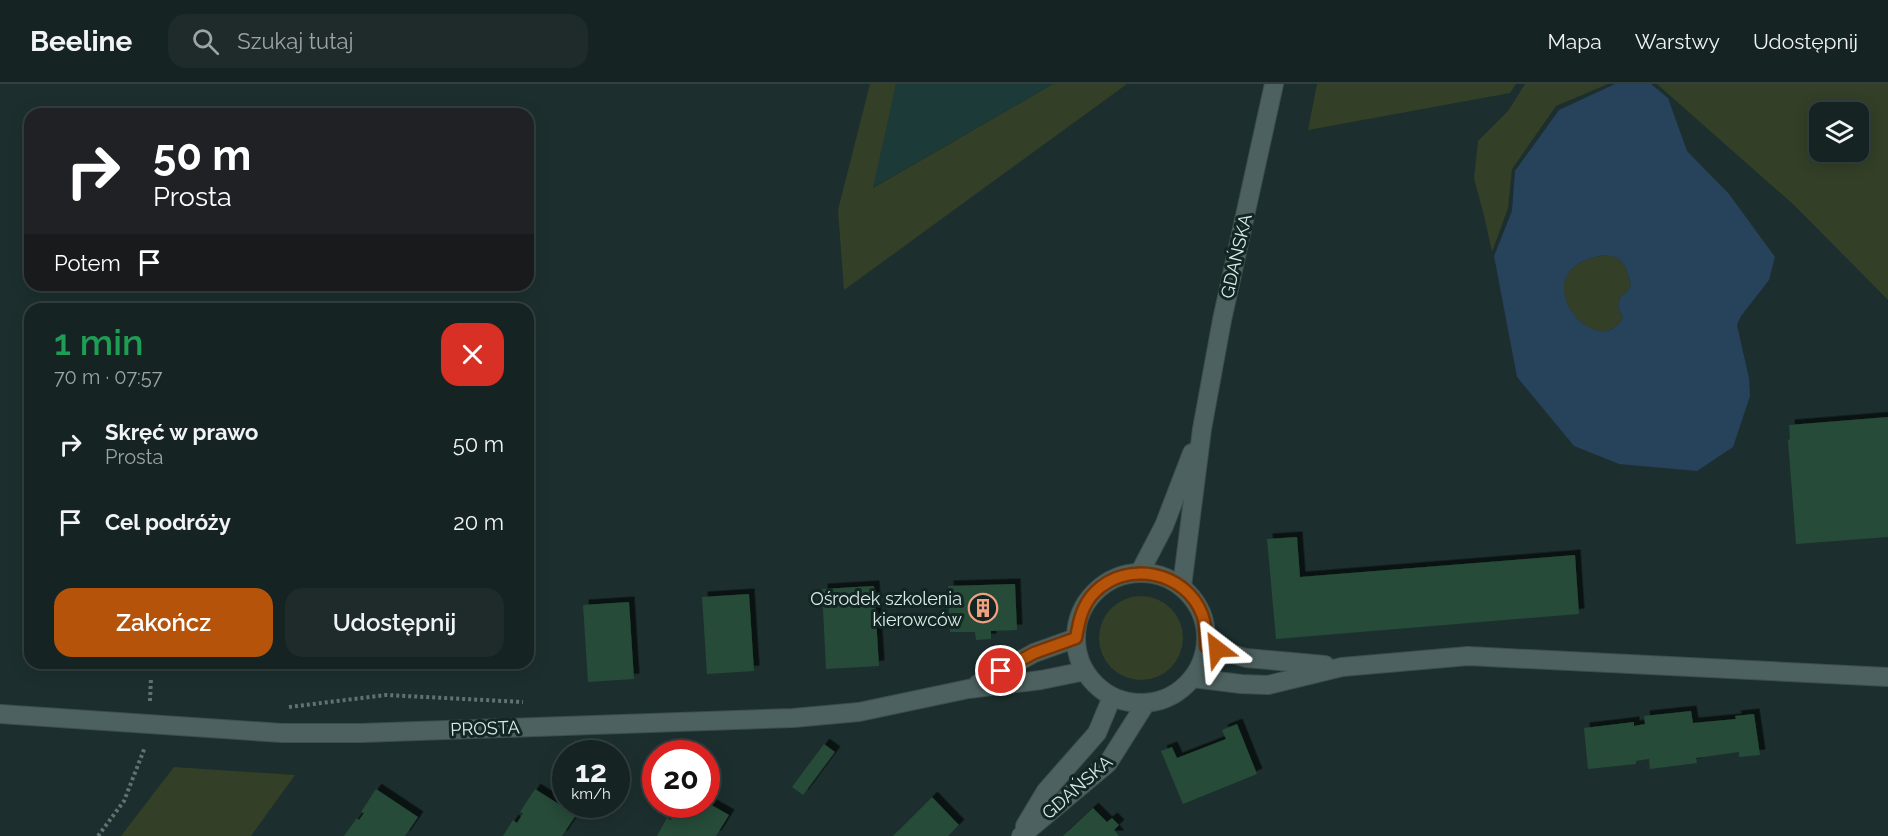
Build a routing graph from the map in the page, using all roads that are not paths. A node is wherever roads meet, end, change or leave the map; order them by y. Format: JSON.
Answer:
{"nodes":[{"id":1,"x":1274,"y":84,"type":"edge"},
{"id":2,"x":1202,"y":429,"type":"junction"},
{"id":3,"x":1140,"y":572,"type":"junction"},
{"id":4,"x":1182,"y":586,"type":"junction"},
{"id":5,"x":1076,"y":638,"type":"junction"},
{"id":6,"x":1206,"y":646,"type":"junction"},
{"id":7,"x":1342,"y":667,"type":"junction"},
{"id":8,"x":1084,"y":671,"type":"junction"},
{"id":9,"x":1888,"y":677,"type":"edge"},
{"id":10,"x":1193,"y":678,"type":"junction"},
{"id":11,"x":968,"y":689,"type":"junction"},
{"id":12,"x":1112,"y":697,"type":"junction"},
{"id":13,"x":1146,"y":703,"type":"junction"},
{"id":14,"x":0,"y":714,"type":"edge"},
{"id":15,"x":1020,"y":836,"type":"edge"}],
"edges":[{"from":1,"to":2,"type":"street","name":"GDAŃSKA"},
{"from":2,"to":3,"type":"street","name":"GDAŃSKA"},
{"from":2,"to":4,"type":"street","name":"GDAŃSKA"},
{"from":3,"to":4,"type":"street"},
{"from":3,"to":5,"type":"street"},
{"from":4,"to":6,"type":"street"},
{"from":5,"to":8,"type":"street"},
{"from":5,"to":11,"type":"street","name":"PROSTA"},
{"from":6,"to":7,"type":"street"},
{"from":6,"to":10,"type":"street"},
{"from":7,"to":9,"type":"street"},
{"from":7,"to":10,"type":"street"},
{"from":8,"to":11,"type":"street","name":"PROSTA"},
{"from":8,"to":12,"type":"street"},
{"from":10,"to":13,"type":"street"},
{"from":11,"to":14,"type":"street","name":"PROSTA"},
{"from":12,"to":13,"type":"street"},
{"from":12,"to":15,"type":"street","name":"GDAŃSKA"},
{"from":13,"to":15,"type":"street","name":"GDAŃSKA"}]}
